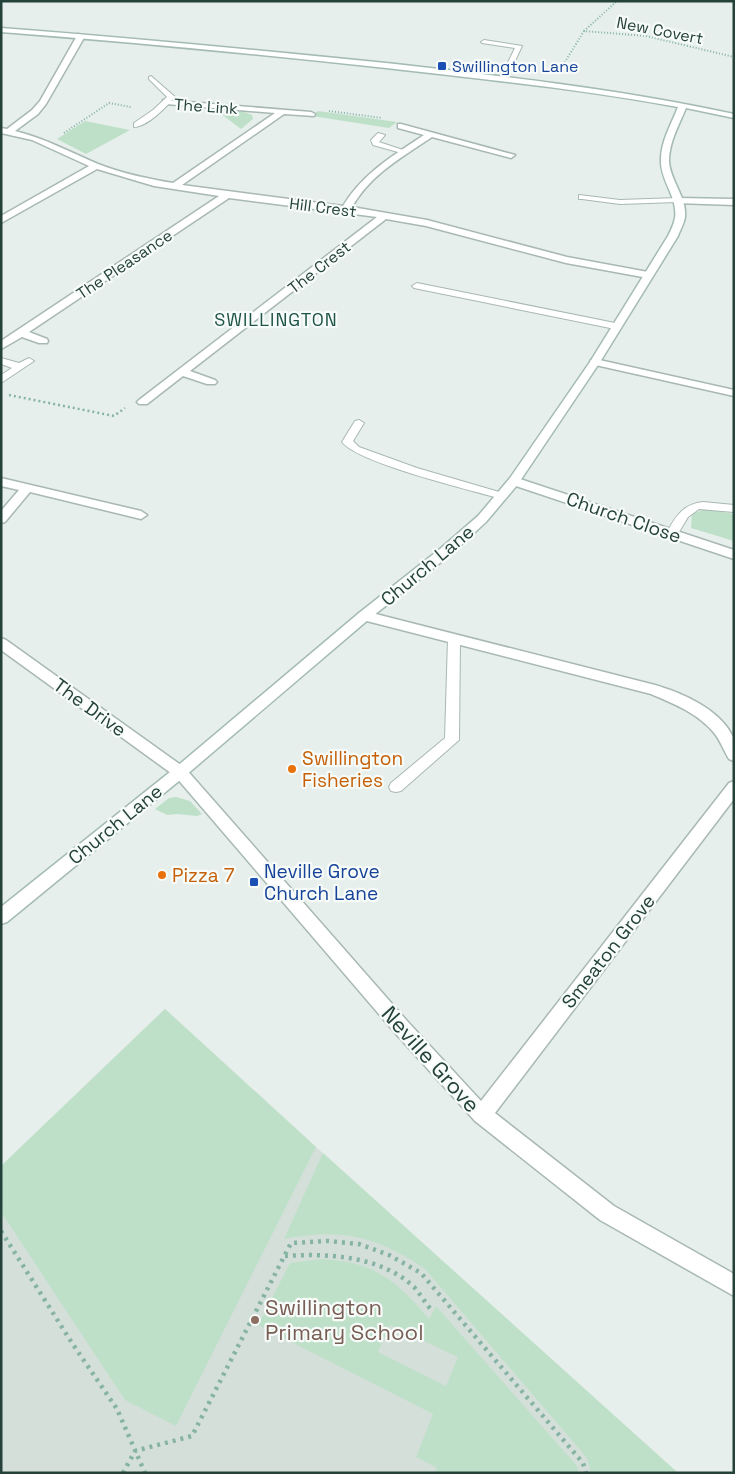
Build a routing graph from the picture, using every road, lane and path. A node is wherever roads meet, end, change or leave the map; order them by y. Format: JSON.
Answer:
{"nodes":[{"id":1,"x":617,"y":1,"type":"edge"},
{"id":2,"x":1,"y":30,"type":"edge"},
{"id":3,"x":584,"y":31,"type":"junction"},
{"id":4,"x":81,"y":36,"type":"junction"},
{"id":5,"x":484,"y":42,"type":"dead end"},
{"id":6,"x":734,"y":57,"type":"edge"},
{"id":7,"x":150,"y":78,"type":"dead end"},
{"id":8,"x":504,"y":79,"type":"junction"},
{"id":9,"x":551,"y":85,"type":"junction"},
{"id":10,"x":166,"y":102,"type":"junction"},
{"id":11,"x":683,"y":105,"type":"junction"},
{"id":12,"x":156,"y":112,"type":"junction"},
{"id":13,"x":282,"y":112,"type":"junction"},
{"id":14,"x":311,"y":114,"type":"joint"},
{"id":15,"x":734,"y":116,"type":"edge"},
{"id":16,"x":137,"y":125,"type":"dead end"},
{"id":17,"x":401,"y":126,"type":"joint"},
{"id":18,"x":5,"y":130,"type":"edge"},
{"id":19,"x":431,"y":134,"type":"junction"},
{"id":20,"x":381,"y":135,"type":"dead end"},
{"id":21,"x":49,"y":143,"type":"junction"},
{"id":22,"x":404,"y":152,"type":"junction"},
{"id":23,"x":512,"y":155,"type":"dead end"},
{"id":24,"x":96,"y":166,"type":"junction"},
{"id":25,"x":175,"y":186,"type":"junction"},
{"id":26,"x":227,"y":195,"type":"junction"},
{"id":27,"x":582,"y":197,"type":"dead end"},
{"id":28,"x":678,"y":200,"type":"junction"},
{"id":29,"x":734,"y":202,"type":"edge"},
{"id":30,"x":346,"y":209,"type":"junction"},
{"id":31,"x":384,"y":216,"type":"junction"},
{"id":32,"x":1,"y":220,"type":"edge"},
{"id":33,"x":648,"y":275,"type":"junction"},
{"id":34,"x":417,"y":286,"type":"dead end"},
{"id":35,"x":616,"y":326,"type":"junction"},
{"id":36,"x":21,"y":333,"type":"junction"},
{"id":37,"x":44,"y":341,"type":"dead end"},
{"id":38,"x":1,"y":346,"type":"edge"},
{"id":39,"x":1,"y":361,"type":"edge"},
{"id":40,"x":595,"y":362,"type":"junction"},
{"id":41,"x":182,"y":372,"type":"junction"},
{"id":42,"x":1,"y":380,"type":"edge"},
{"id":43,"x":211,"y":382,"type":"dead end"},
{"id":44,"x":1,"y":393,"type":"edge"},
{"id":45,"x":734,"y":393,"type":"edge"},
{"id":46,"x":143,"y":402,"type":"joint"},
{"id":47,"x":359,"y":424,"type":"dead end"},
{"id":48,"x":514,"y":480,"type":"junction"},
{"id":49,"x":1,"y":482,"type":"edge"},
{"id":50,"x":27,"y":488,"type":"junction"},
{"id":51,"x":502,"y":496,"type":"junction"},
{"id":52,"x":734,"y":510,"type":"edge"},
{"id":53,"x":142,"y":515,"type":"dead end"},
{"id":54,"x":1,"y":519,"type":"edge"},
{"id":55,"x":672,"y":534,"type":"junction"},
{"id":56,"x":734,"y":554,"type":"edge"},
{"id":57,"x":364,"y":616,"type":"junction"},
{"id":58,"x":454,"y":639,"type":"junction"},
{"id":59,"x":1,"y":643,"type":"edge"},
{"id":60,"x":734,"y":755,"type":"edge"},
{"id":61,"x":180,"y":772,"type":"junction"},
{"id":62,"x":396,"y":787,"type":"dead end"},
{"id":63,"x":734,"y":787,"type":"edge"},
{"id":64,"x":1,"y":917,"type":"edge"},
{"id":65,"x":482,"y":1115,"type":"junction"},
{"id":66,"x":1,"y":1231,"type":"edge"},
{"id":67,"x":284,"y":1256,"type":"junction"},
{"id":68,"x":734,"y":1286,"type":"edge"},
{"id":69,"x":433,"y":1312,"type":"dead end"},
{"id":70,"x":135,"y":1451,"type":"junction"},
{"id":71,"x":123,"y":1473,"type":"edge"},
{"id":72,"x":145,"y":1473,"type":"edge"},
{"id":73,"x":586,"y":1473,"type":"edge"}],
"edges":[{"from":1,"to":3,"type":"path"},
{"from":2,"to":4,"type":"street"},
{"from":3,"to":6,"type":"path","name":"New Covert"},
{"from":3,"to":9,"type":"path"},
{"from":4,"to":8,"type":"street"},
{"from":4,"to":18,"type":"street"},
{"from":5,"to":8,"type":"lane"},
{"from":7,"to":10,"type":"lane"},
{"from":8,"to":9,"type":"street"},
{"from":9,"to":11,"type":"street"},
{"from":10,"to":12,"type":"lane","name":"The Link"},
{"from":10,"to":13,"type":"street","name":"The Link"},
{"from":11,"to":15,"type":"street"},
{"from":11,"to":28,"type":"street","name":"Church Lane"},
{"from":12,"to":16,"type":"lane","name":"The Link"},
{"from":12,"to":21,"type":"path"},
{"from":13,"to":14,"type":"street","name":"The Link"},
{"from":13,"to":25,"type":"street","name":"The Link"},
{"from":14,"to":17,"type":"path"},
{"from":17,"to":19,"type":"street"},
{"from":18,"to":21,"type":"street","name":"Hill Crest"},
{"from":19,"to":22,"type":"street"},
{"from":19,"to":23,"type":"street"},
{"from":20,"to":22,"type":"lane"},
{"from":21,"to":24,"type":"street","name":"Hill Crest"},
{"from":22,"to":30,"type":"street"},
{"from":24,"to":25,"type":"street","name":"Hill Crest"},
{"from":24,"to":32,"type":"street"},
{"from":25,"to":26,"type":"street","name":"Hill Crest"},
{"from":26,"to":30,"type":"street","name":"Hill Crest"},
{"from":26,"to":36,"type":"street","name":"The Pleasance"},
{"from":27,"to":28,"type":"lane"},
{"from":28,"to":29,"type":"street"},
{"from":28,"to":33,"type":"street","name":"Church Lane"},
{"from":30,"to":31,"type":"street","name":"Hill Crest"},
{"from":31,"to":33,"type":"street","name":"Hill Crest"},
{"from":31,"to":41,"type":"street","name":"The Crest"},
{"from":33,"to":35,"type":"street","name":"Church Lane"},
{"from":34,"to":35,"type":"lane"},
{"from":35,"to":40,"type":"street","name":"Church Lane"},
{"from":36,"to":37,"type":"street"},
{"from":36,"to":38,"type":"street","name":"The Pleasance"},
{"from":39,"to":42,"type":"lane"},
{"from":40,"to":45,"type":"street"},
{"from":40,"to":48,"type":"street","name":"Church Lane"},
{"from":41,"to":43,"type":"street"},
{"from":41,"to":46,"type":"street","name":"The Crest"},
{"from":44,"to":46,"type":"path"},
{"from":47,"to":51,"type":"lane"},
{"from":48,"to":51,"type":"street","name":"Church Lane"},
{"from":48,"to":55,"type":"street","name":"Church Close"},
{"from":49,"to":50,"type":"street"},
{"from":50,"to":53,"type":"street"},
{"from":50,"to":54,"type":"street"},
{"from":51,"to":57,"type":"street","name":"Church Lane"},
{"from":52,"to":55,"type":"lane"},
{"from":55,"to":56,"type":"street","name":"Church Close"},
{"from":57,"to":58,"type":"street"},
{"from":57,"to":61,"type":"street","name":"Church Lane"},
{"from":58,"to":60,"type":"street"},
{"from":58,"to":62,"type":"lane"},
{"from":59,"to":61,"type":"street","name":"The Drive"},
{"from":61,"to":64,"type":"street","name":"Church Lane"},
{"from":61,"to":65,"type":"street","name":"Neville Grove"},
{"from":63,"to":65,"type":"street","name":"Smeaton Grove"},
{"from":65,"to":68,"type":"street","name":"Neville Grove"},
{"from":66,"to":70,"type":"path"},
{"from":67,"to":69,"type":"path"},
{"from":67,"to":70,"type":"path"},
{"from":67,"to":73,"type":"path"},
{"from":70,"to":71,"type":"path"},
{"from":70,"to":72,"type":"path"}]}
